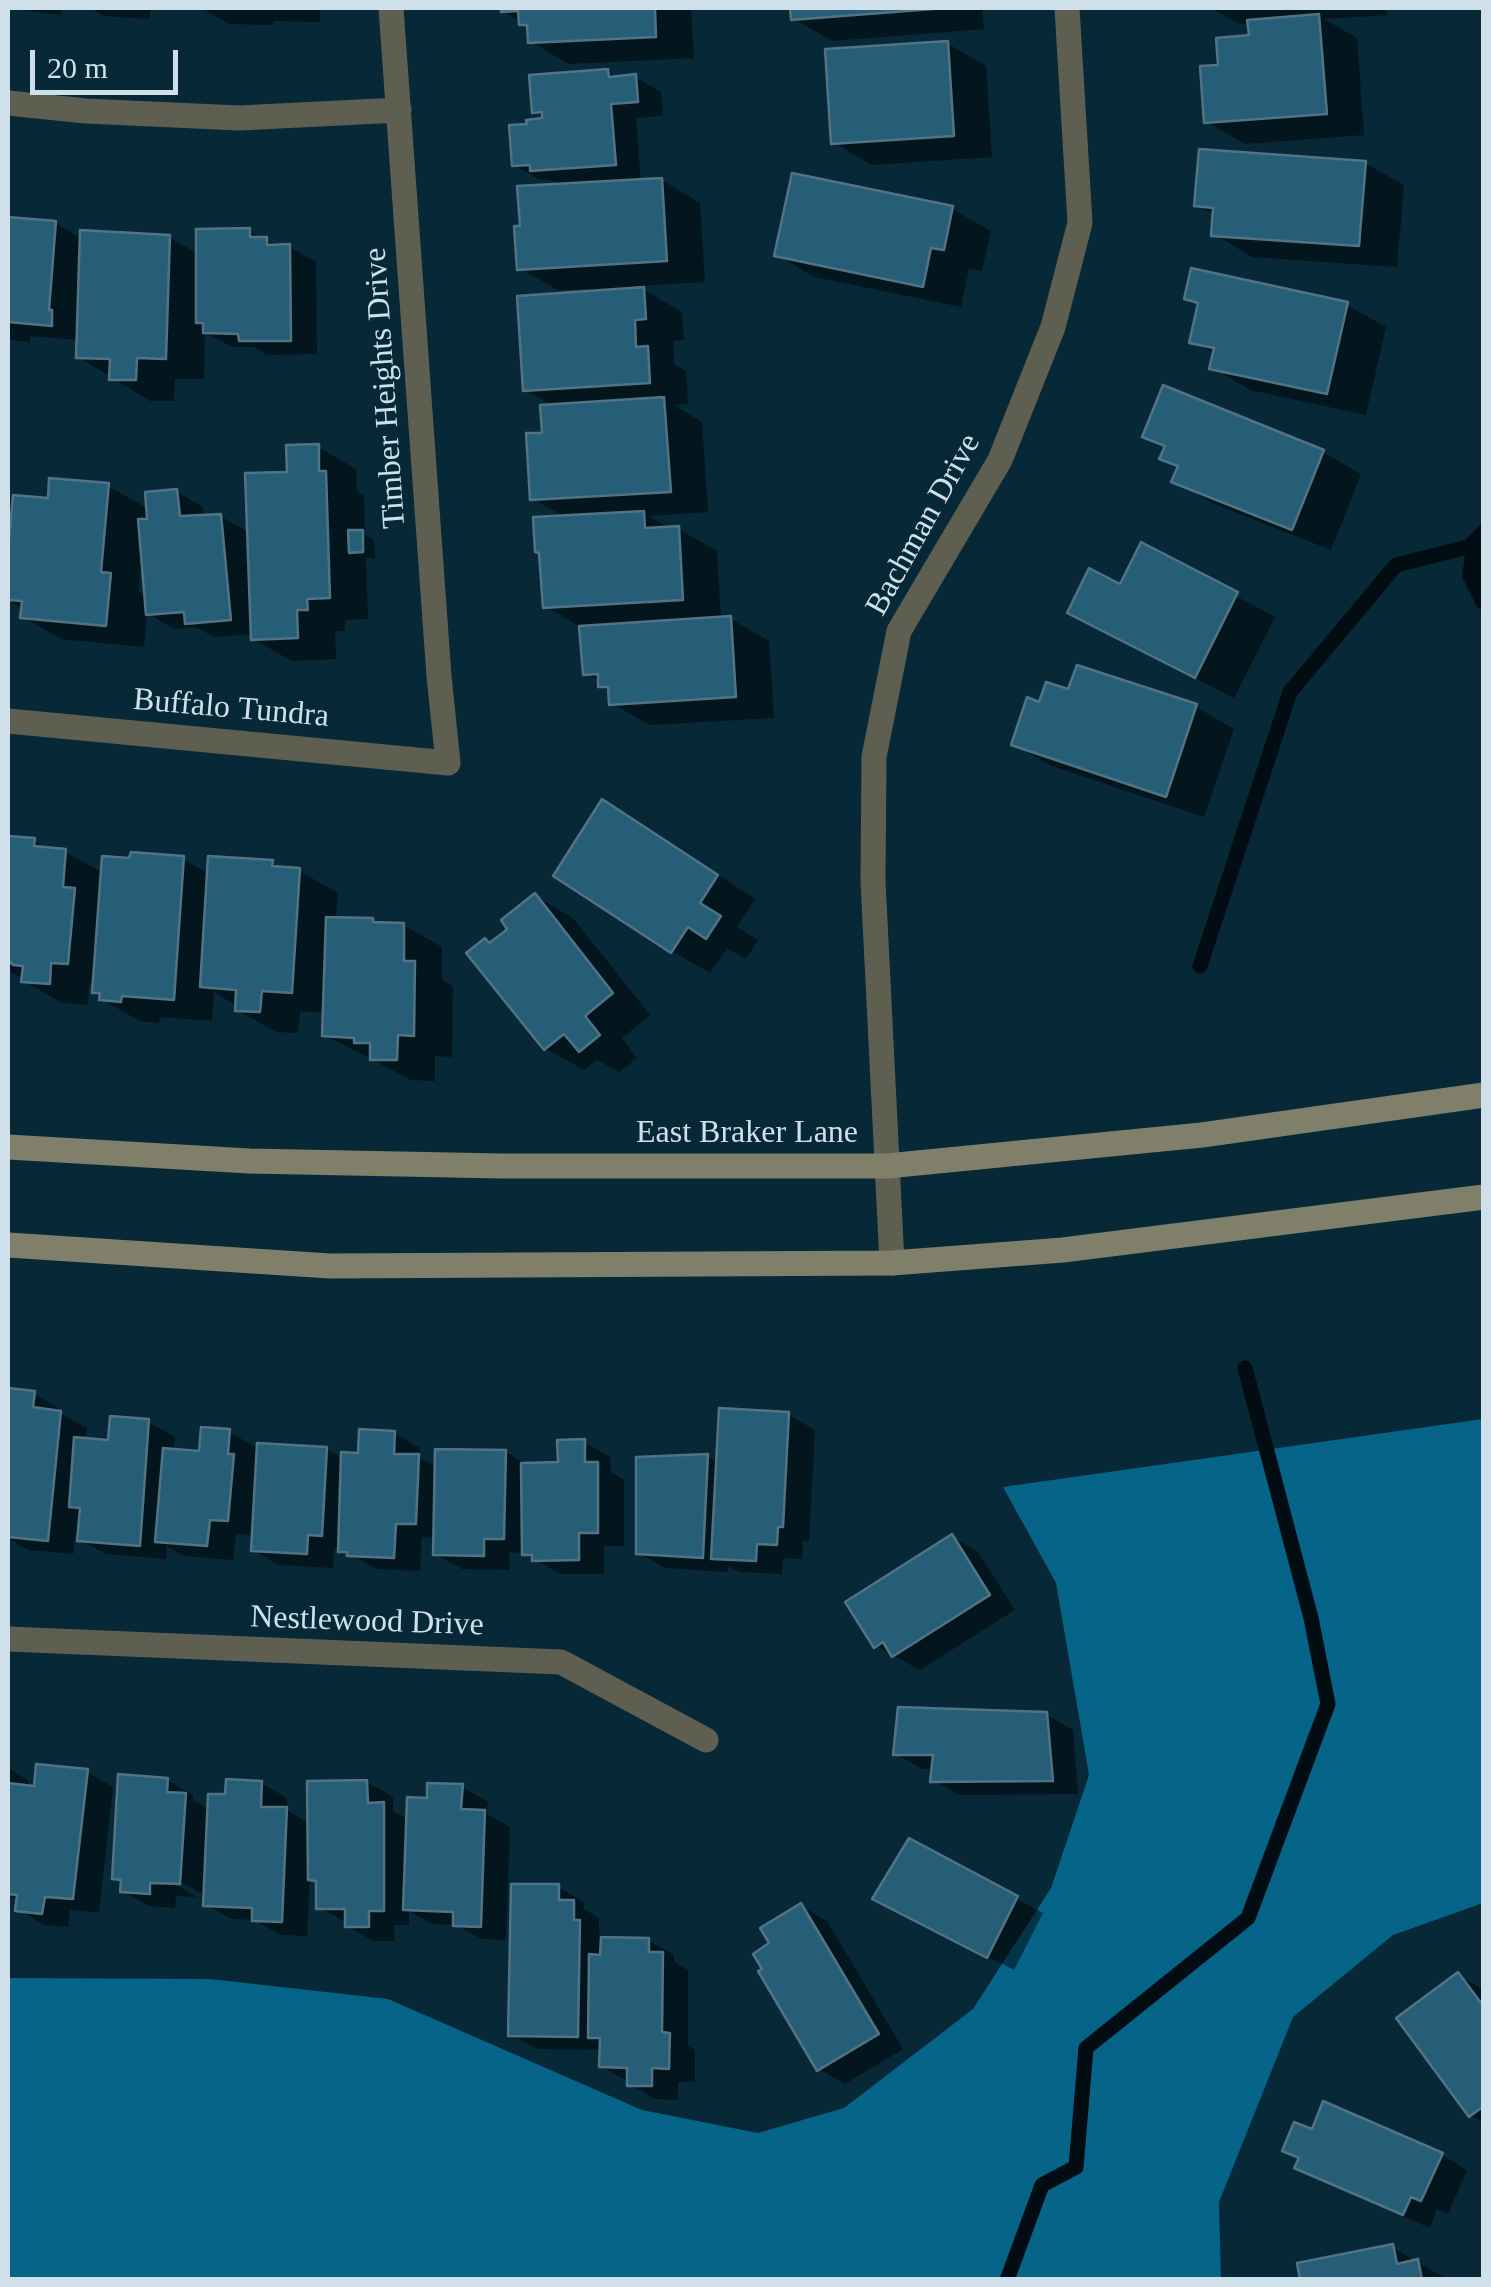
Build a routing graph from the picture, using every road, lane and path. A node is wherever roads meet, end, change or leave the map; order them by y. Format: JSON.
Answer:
{"nodes":[{"id":1,"x":391,"y":8,"type":"edge"},
{"id":2,"x":1067,"y":8,"type":"edge"},
{"id":3,"x":8,"y":103,"type":"edge"},
{"id":4,"x":399,"y":110,"type":"junction"},
{"id":5,"x":8,"y":720,"type":"edge"},
{"id":6,"x":448,"y":763,"type":"joint"},
{"id":7,"x":1484,"y":1096,"type":"edge"},
{"id":8,"x":8,"y":1147,"type":"edge"},
{"id":9,"x":887,"y":1166,"type":"junction"},
{"id":10,"x":1484,"y":1197,"type":"edge"},
{"id":11,"x":8,"y":1246,"type":"edge"},
{"id":12,"x":892,"y":1263,"type":"junction"},
{"id":13,"x":8,"y":1639,"type":"edge"},
{"id":14,"x":706,"y":1740,"type":"dead end"}],
"edges":[{"from":1,"to":4,"type":"street","name":"Timber Heights Drive"},
{"from":2,"to":9,"type":"street","name":"Bachman Drive"},
{"from":3,"to":4,"type":"street"},
{"from":4,"to":6,"type":"street","name":"Timber Heights Drive"},
{"from":5,"to":6,"type":"street","name":"Buffalo Tundra"},
{"from":7,"to":9,"type":"street","name":"East Braker Lane"},
{"from":8,"to":9,"type":"street","name":"East Braker Lane"},
{"from":9,"to":12,"type":"street","name":"Bachman Drive"},
{"from":10,"to":12,"type":"street"},
{"from":11,"to":12,"type":"street"},
{"from":13,"to":14,"type":"street","name":"Nestlewood Drive"}]}
